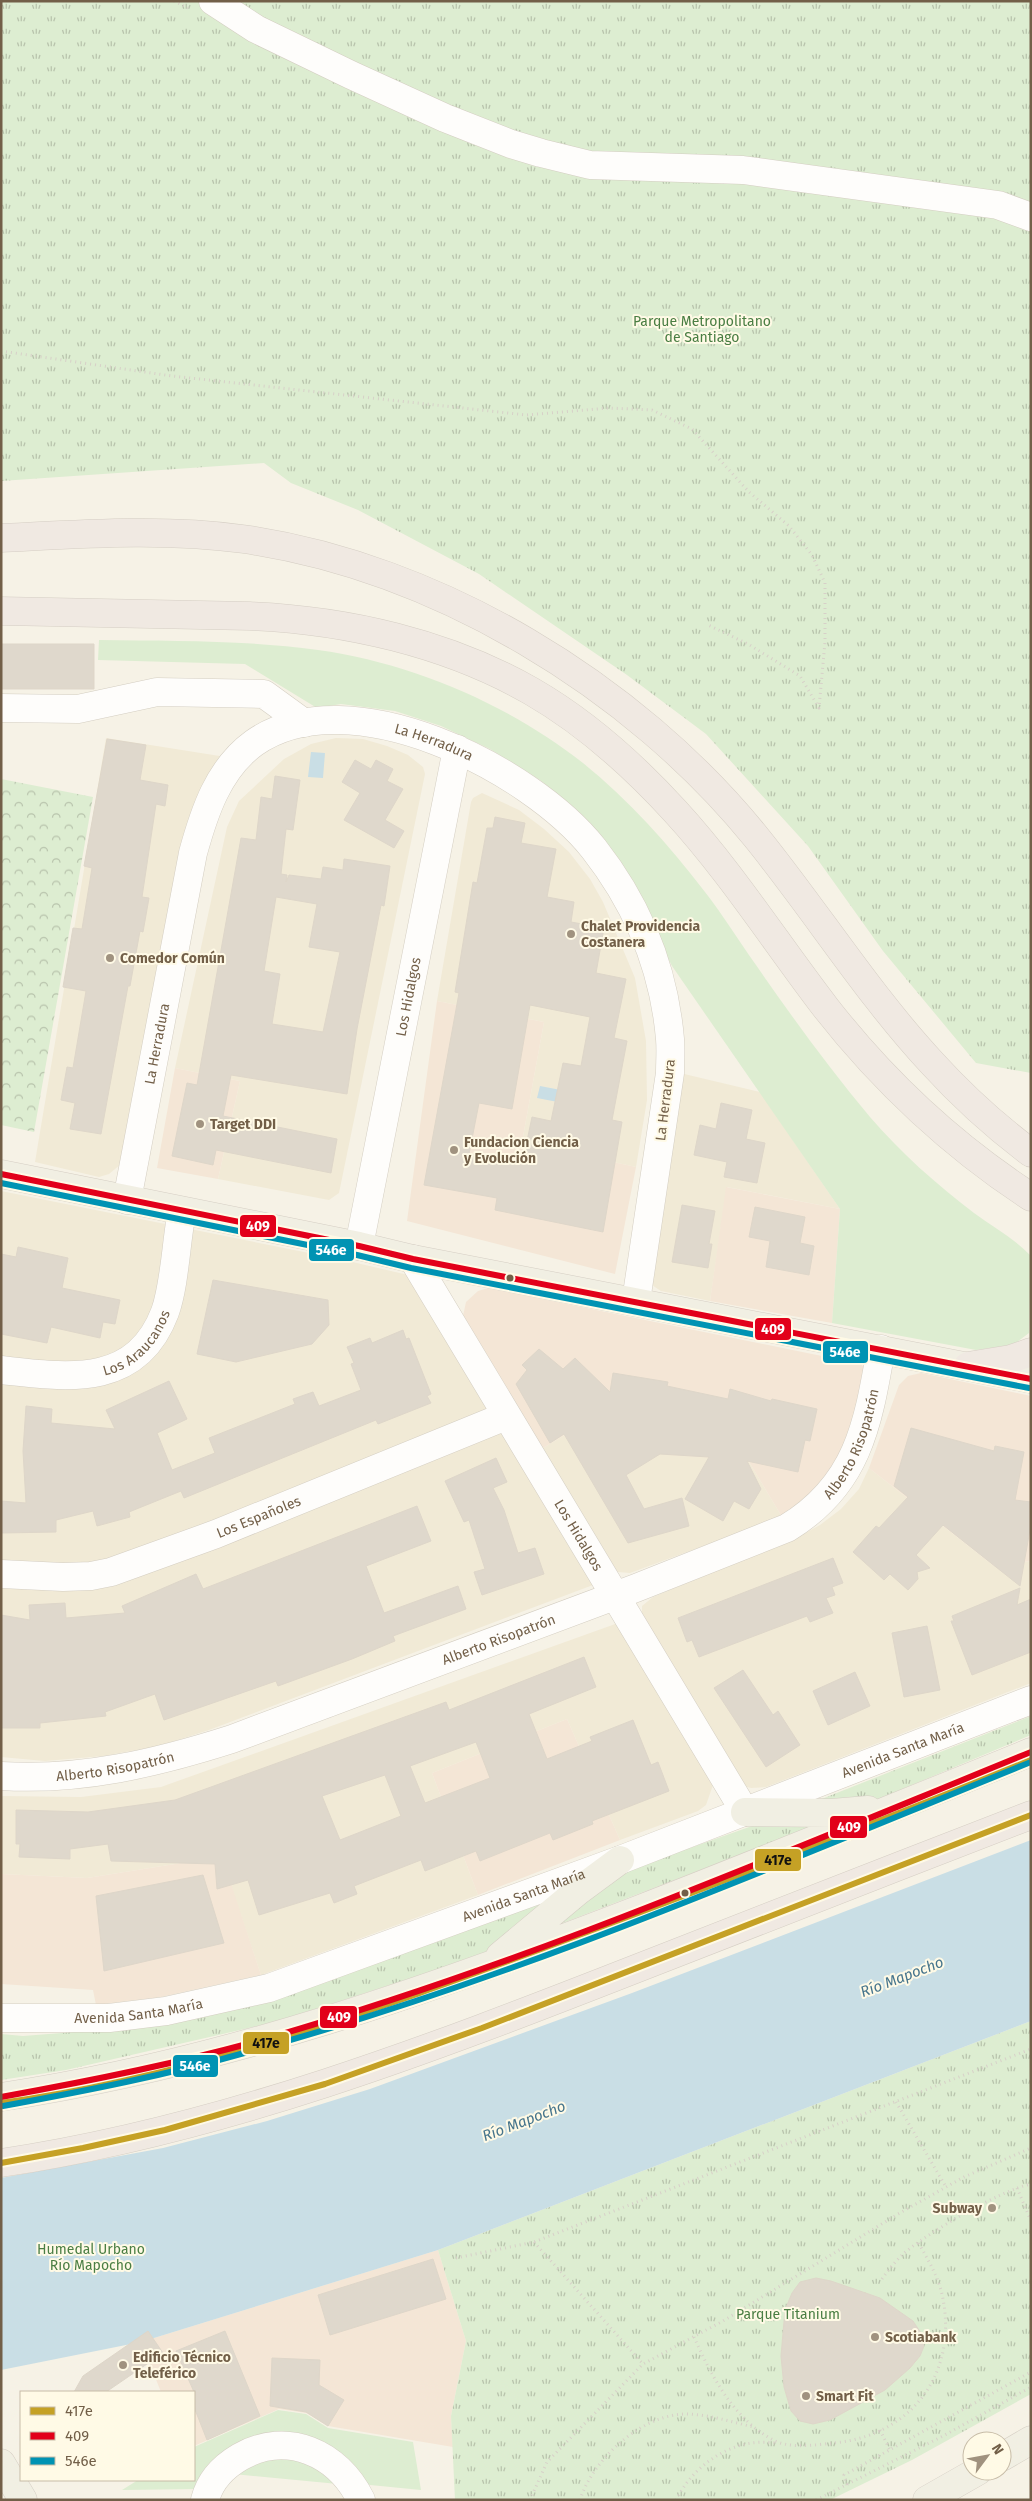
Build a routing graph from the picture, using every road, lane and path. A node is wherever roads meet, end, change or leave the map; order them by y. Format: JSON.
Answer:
{"nodes":[{"id":1,"x":214,"y":1,"type":"edge"},
{"id":2,"x":1031,"y":217,"type":"edge"},
{"id":3,"x":1,"y":350,"type":"edge"},
{"id":4,"x":1,"y":538,"type":"edge"},
{"id":5,"x":1,"y":611,"type":"edge"},
{"id":6,"x":706,"y":624,"type":"dead end"},
{"id":7,"x":1,"y":708,"type":"edge"},
{"id":8,"x":304,"y":723,"type":"junction"},
{"id":9,"x":457,"y":749,"type":"junction"},
{"id":10,"x":942,"y":1129,"type":"junction"},
{"id":11,"x":1031,"y":1153,"type":"edge"},
{"id":12,"x":1,"y":1174,"type":"edge"},
{"id":13,"x":1031,"y":1197,"type":"edge"},
{"id":14,"x":127,"y":1200,"type":"junction"},
{"id":15,"x":182,"y":1210,"type":"junction"},
{"id":16,"x":1031,"y":1215,"type":"edge"},
{"id":17,"x":359,"y":1246,"type":"junction"},
{"id":18,"x":413,"y":1259,"type":"junction"},
{"id":19,"x":636,"y":1301,"type":"junction"},
{"id":20,"x":881,"y":1349,"type":"junction"},
{"id":21,"x":1031,"y":1352,"type":"edge"},
{"id":22,"x":968,"y":1366,"type":"junction"},
{"id":23,"x":1,"y":1370,"type":"edge"},
{"id":24,"x":1031,"y":1379,"type":"edge"},
{"id":25,"x":506,"y":1416,"type":"junction"},
{"id":26,"x":1,"y":1574,"type":"edge"},
{"id":27,"x":614,"y":1596,"type":"junction"},
{"id":28,"x":1031,"y":1700,"type":"edge"},
{"id":29,"x":1031,"y":1752,"type":"edge"},
{"id":30,"x":1,"y":1776,"type":"edge"},
{"id":31,"x":898,"y":1807,"type":"junction"},
{"id":32,"x":745,"y":1812,"type":"junction"},
{"id":33,"x":1031,"y":1815,"type":"edge"},
{"id":34,"x":620,"y":1860,"type":"junction"},
{"id":35,"x":484,"y":1970,"type":"junction"},
{"id":36,"x":1,"y":2018,"type":"edge"},
{"id":37,"x":1031,"y":2049,"type":"edge"},
{"id":38,"x":1,"y":2097,"type":"edge"},
{"id":39,"x":896,"y":2102,"type":"junction"},
{"id":40,"x":1031,"y":2148,"type":"edge"},
{"id":41,"x":1,"y":2163,"type":"edge"},
{"id":42,"x":1031,"y":2184,"type":"edge"},
{"id":43,"x":946,"y":2188,"type":"junction"},
{"id":44,"x":1017,"y":2188,"type":"junction"},
{"id":45,"x":1031,"y":2221,"type":"edge"},
{"id":46,"x":534,"y":2242,"type":"junction"},
{"id":47,"x":918,"y":2242,"type":"junction"},
{"id":48,"x":456,"y":2258,"type":"dead end"},
{"id":49,"x":882,"y":2278,"type":"dead end"},
{"id":50,"x":694,"y":2337,"type":"junction"},
{"id":51,"x":643,"y":2364,"type":"junction"},
{"id":52,"x":1031,"y":2372,"type":"edge"},
{"id":53,"x":1031,"y":2387,"type":"edge"},
{"id":54,"x":754,"y":2427,"type":"junction"},
{"id":55,"x":880,"y":2430,"type":"junction"},
{"id":56,"x":1031,"y":2440,"type":"edge"},
{"id":57,"x":782,"y":2444,"type":"junction"},
{"id":58,"x":890,"y":2450,"type":"junction"},
{"id":59,"x":1012,"y":2451,"type":"edge"},
{"id":60,"x":1,"y":2463,"type":"edge"},
{"id":61,"x":962,"y":2480,"type":"edge"},
{"id":62,"x":847,"y":2485,"type":"junction"},
{"id":63,"x":23,"y":2500,"type":"edge"},
{"id":64,"x":205,"y":2500,"type":"edge"},
{"id":65,"x":361,"y":2500,"type":"edge"},
{"id":66,"x":530,"y":2500,"type":"edge"},
{"id":67,"x":580,"y":2500,"type":"edge"},
{"id":68,"x":676,"y":2500,"type":"edge"},
{"id":69,"x":816,"y":2500,"type":"edge"},
{"id":70,"x":927,"y":2500,"type":"edge"}],
"edges":[{"from":1,"to":2,"type":"street"},
{"from":3,"to":6,"type":"path"},
{"from":4,"to":11,"type":"highway"},
{"from":5,"to":10,"type":"highway"},
{"from":7,"to":8,"type":"street"},
{"from":8,"to":9,"type":"street","name":"La Herradura"},
{"from":8,"to":14,"type":"street","name":"La Herradura"},
{"from":9,"to":17,"type":"street","name":"Los Hidalgos"},
{"from":9,"to":19,"type":"street","name":"La Herradura"},
{"from":10,"to":13,"type":"highway"},
{"from":10,"to":16,"type":"highway"},
{"from":12,"to":14,"type":"main road"},
{"from":14,"to":15,"type":"main road"},
{"from":15,"to":17,"type":"main road"},
{"from":15,"to":23,"type":"street","name":"Los Araucanos"},
{"from":17,"to":18,"type":"main road"},
{"from":18,"to":19,"type":"main road"},
{"from":18,"to":25,"type":"street","name":"Los Hidalgos"},
{"from":19,"to":20,"type":"main road"},
{"from":20,"to":22,"type":"main road"},
{"from":20,"to":27,"type":"street","name":"Alberto Risopatrón"},
{"from":21,"to":22,"type":"highway"},
{"from":22,"to":24,"type":"main road"},
{"from":25,"to":26,"type":"street","name":"Los Españoles"},
{"from":25,"to":27,"type":"street","name":"Los Hidalgos"},
{"from":27,"to":30,"type":"street","name":"Alberto Risopatrón"},
{"from":27,"to":32,"type":"street","name":"Los Hidalgos"},
{"from":28,"to":32,"type":"street","name":"Avenida Santa María"},
{"from":29,"to":31,"type":"main road"},
{"from":31,"to":32,"type":"main road"},
{"from":31,"to":35,"type":"main road"},
{"from":32,"to":34,"type":"street","name":"Avenida Santa María"},
{"from":33,"to":41,"type":"highway"},
{"from":34,"to":35,"type":"main road"},
{"from":34,"to":36,"type":"street","name":"Avenida Santa María"},
{"from":35,"to":38,"type":"main road"},
{"from":37,"to":39,"type":"path"},
{"from":39,"to":43,"type":"path"},
{"from":39,"to":46,"type":"path"},
{"from":40,"to":43,"type":"path"},
{"from":42,"to":44,"type":"path"},
{"from":43,"to":50,"type":"path"},
{"from":44,"to":45,"type":"path"},
{"from":44,"to":47,"type":"path"},
{"from":46,"to":48,"type":"path"},
{"from":46,"to":51,"type":"path"},
{"from":47,"to":49,"type":"path"},
{"from":47,"to":55,"type":"path"},
{"from":50,"to":51,"type":"path"},
{"from":50,"to":54,"type":"path"},
{"from":51,"to":66,"type":"path"},
{"from":52,"to":58,"type":"path"},
{"from":53,"to":62,"type":"path"},
{"from":54,"to":57,"type":"path"},
{"from":54,"to":67,"type":"path"},
{"from":55,"to":57,"type":"path"},
{"from":55,"to":58,"type":"path"},
{"from":56,"to":59,"type":"main road"},
{"from":57,"to":68,"type":"path"},
{"from":58,"to":62,"type":"path"},
{"from":60,"to":63,"type":"main road"},
{"from":61,"to":70,"type":"main road"},
{"from":62,"to":69,"type":"path"},
{"from":64,"to":65,"type":"street"}]}
